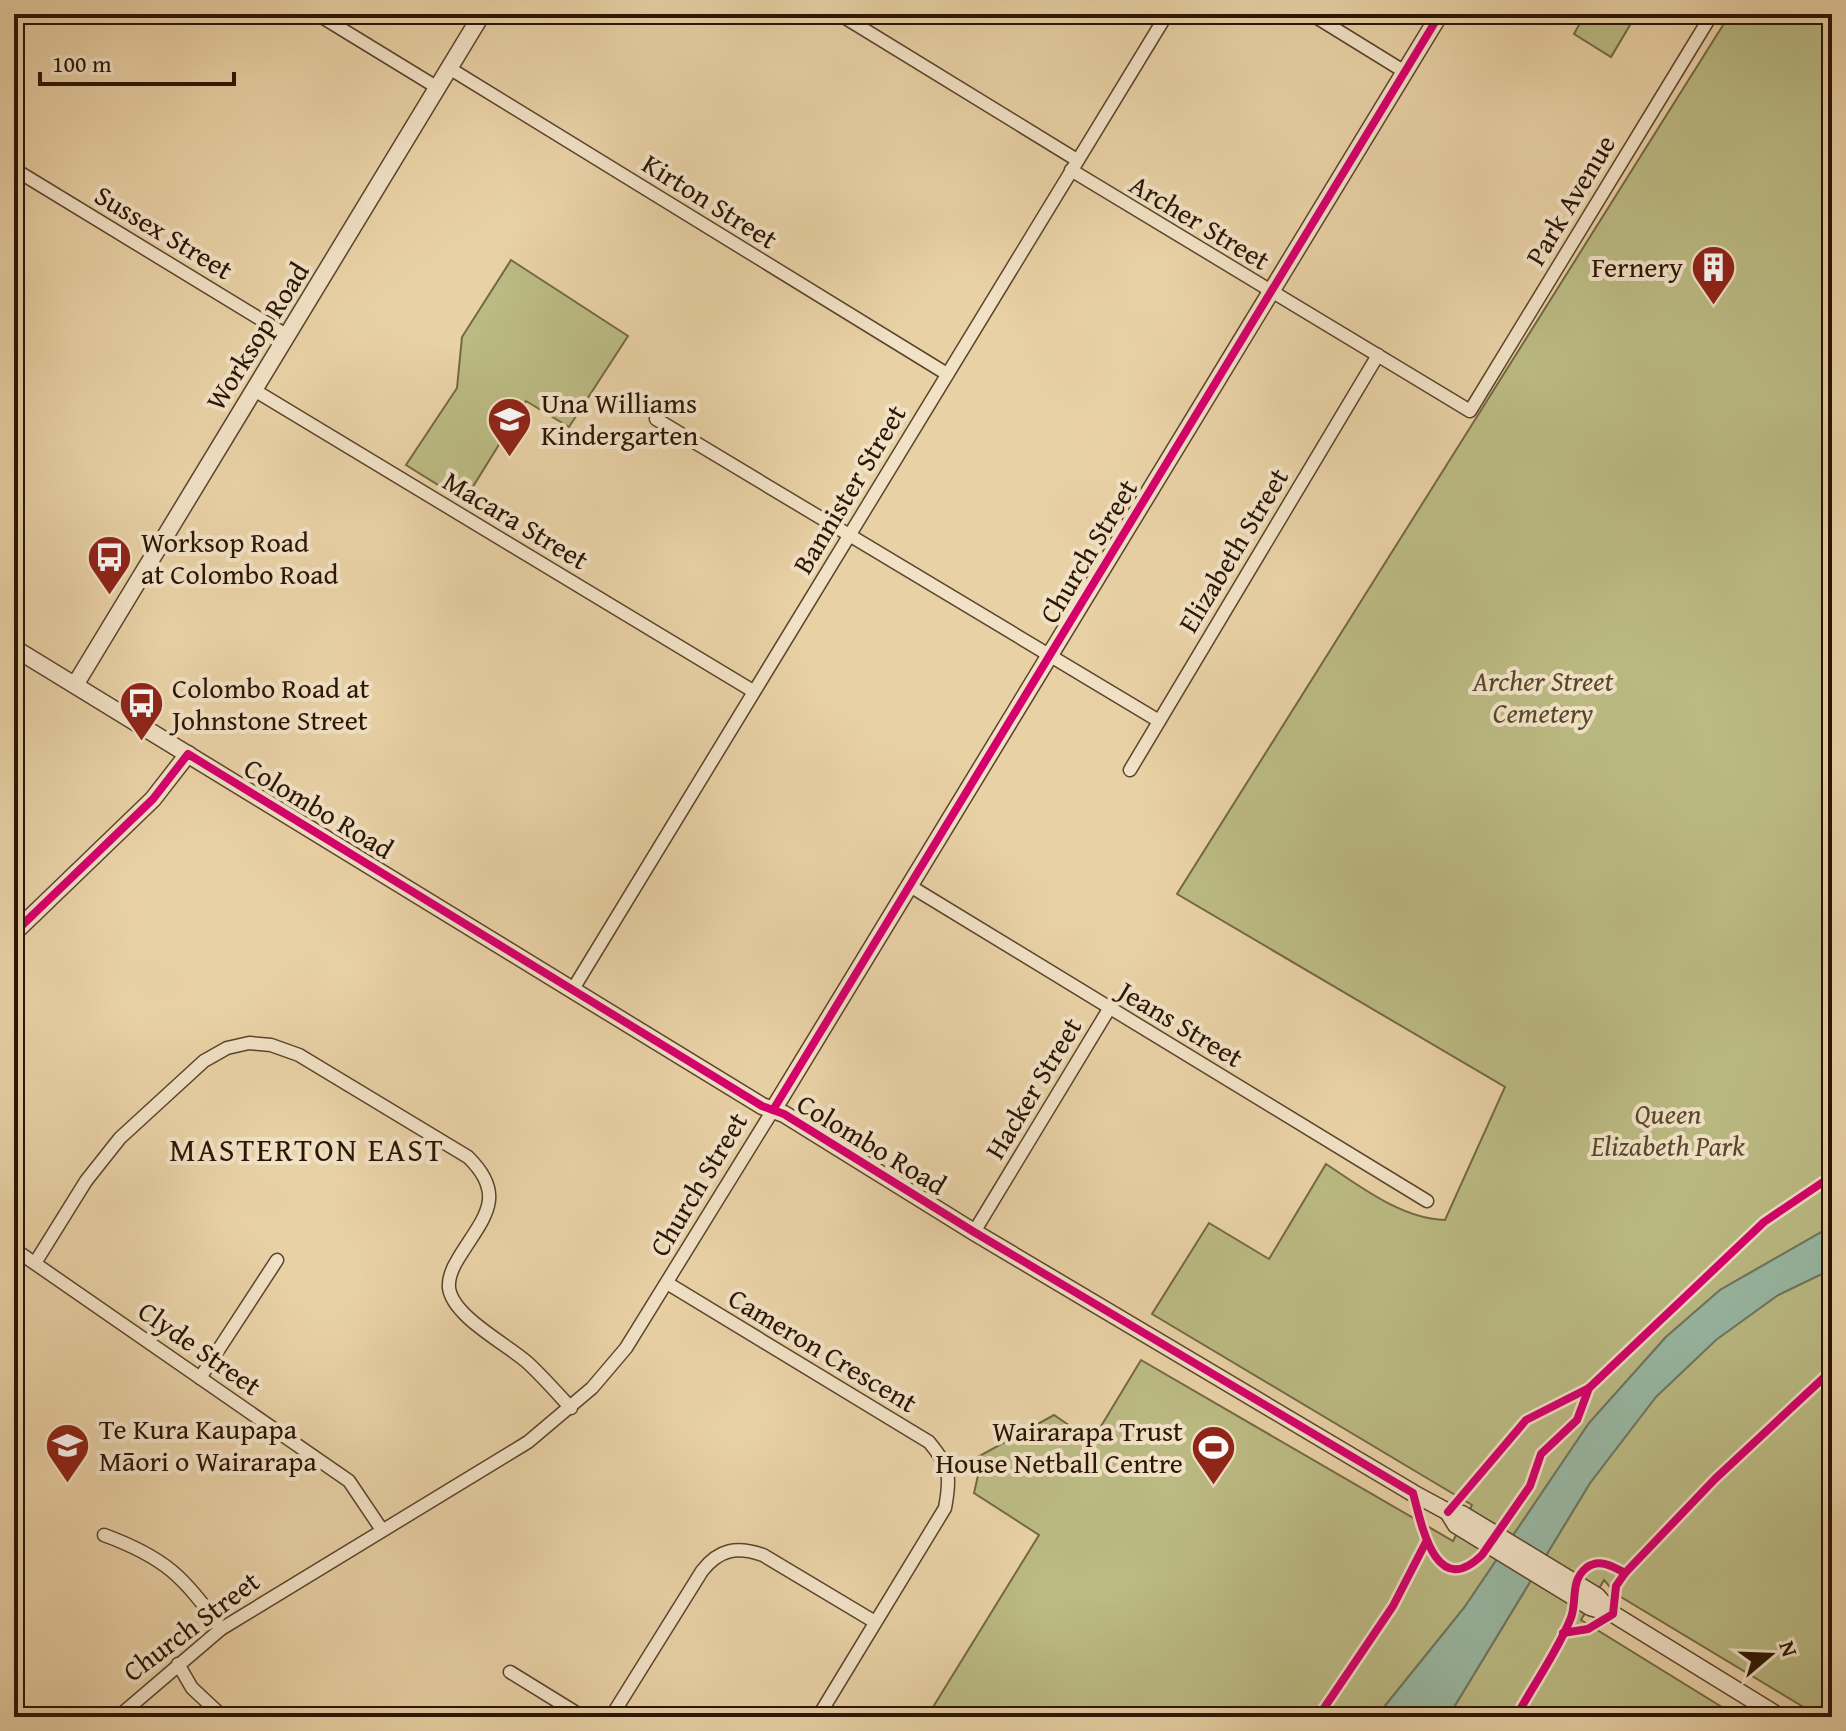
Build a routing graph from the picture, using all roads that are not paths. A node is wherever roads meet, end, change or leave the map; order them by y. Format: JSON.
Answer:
{"nodes":[{"id":1,"x":317,"y":14,"type":"edge"},
{"id":2,"x":482,"y":14,"type":"edge"},
{"id":3,"x":839,"y":14,"type":"edge"},
{"id":4,"x":1167,"y":14,"type":"edge"},
{"id":5,"x":1311,"y":14,"type":"edge"},
{"id":6,"x":1440,"y":14,"type":"edge"},
{"id":7,"x":1712,"y":14,"type":"edge"},
{"id":8,"x":449,"y":68,"type":"junction"},
{"id":9,"x":1405,"y":72,"type":"junction"},
{"id":10,"x":438,"y":88,"type":"junction"},
{"id":11,"x":1074,"y":165,"type":"junction"},
{"id":12,"x":14,"y":169,"type":"edge"},
{"id":13,"x":1272,"y":291,"type":"junction"},
{"id":14,"x":288,"y":336,"type":"junction"},
{"id":15,"x":1378,"y":355,"type":"junction"},
{"id":16,"x":947,"y":374,"type":"junction"},
{"id":17,"x":254,"y":390,"type":"junction"},
{"id":18,"x":1470,"y":411,"type":"joint"},
{"id":19,"x":656,"y":419,"type":"dead end"},
{"id":20,"x":848,"y":534,"type":"junction"},
{"id":21,"x":14,"y":648,"type":"edge"},
{"id":22,"x":1049,"y":657,"type":"junction"},
{"id":23,"x":75,"y":685,"type":"junction"},
{"id":24,"x":753,"y":691,"type":"junction"},
{"id":25,"x":1159,"y":721,"type":"junction"},
{"id":26,"x":188,"y":754,"type":"junction"},
{"id":27,"x":1130,"y":770,"type":"dead end"},
{"id":28,"x":910,"y":886,"type":"junction"},
{"id":29,"x":14,"y":933,"type":"edge"},
{"id":30,"x":573,"y":989,"type":"junction"},
{"id":31,"x":1109,"y":1009,"type":"junction"},
{"id":32,"x":773,"y":1110,"type":"junction"},
{"id":33,"x":1427,"y":1201,"type":"dead end"},
{"id":34,"x":974,"y":1232,"type":"junction"},
{"id":35,"x":14,"y":1249,"type":"edge"},
{"id":36,"x":277,"y":1260,"type":"dead end"},
{"id":37,"x":35,"y":1263,"type":"junction"},
{"id":38,"x":667,"y":1283,"type":"junction"},
{"id":39,"x":200,"y":1378,"type":"junction"},
{"id":40,"x":571,"y":1408,"type":"junction"},
{"id":41,"x":382,"y":1530,"type":"junction"},
{"id":42,"x":104,"y":1535,"type":"dead end"},
{"id":43,"x":875,"y":1622,"type":"junction"},
{"id":44,"x":221,"y":1629,"type":"junction"},
{"id":45,"x":178,"y":1664,"type":"junction"},
{"id":46,"x":510,"y":1672,"type":"dead end"},
{"id":47,"x":118,"y":1717,"type":"edge"},
{"id":48,"x":223,"y":1717,"type":"edge"},
{"id":49,"x":583,"y":1717,"type":"edge"},
{"id":50,"x":611,"y":1717,"type":"edge"},
{"id":51,"x":818,"y":1717,"type":"edge"},
{"id":52,"x":1780,"y":1717,"type":"edge"}],
"edges":[{"from":1,"to":10,"type":"street"},
{"from":2,"to":8,"type":"street","name":"Worksop Road"},
{"from":3,"to":11,"type":"street","name":"Archer Street"},
{"from":4,"to":11,"type":"street","name":"Bannister Street"},
{"from":5,"to":9,"type":"street"},
{"from":6,"to":9,"type":"street","name":"Church Street"},
{"from":7,"to":18,"type":"street","name":"Park Avenue"},
{"from":8,"to":10,"type":"street","name":"Worksop Road"},
{"from":8,"to":16,"type":"street","name":"Kirton Street"},
{"from":9,"to":13,"type":"street","name":"Church Street"},
{"from":10,"to":14,"type":"street","name":"Worksop Road"},
{"from":11,"to":13,"type":"street","name":"Archer Street"},
{"from":11,"to":16,"type":"street","name":"Bannister Street"},
{"from":12,"to":14,"type":"street","name":"Sussex Street"},
{"from":13,"to":15,"type":"street","name":"Archer Street"},
{"from":13,"to":22,"type":"street","name":"Church Street"},
{"from":14,"to":17,"type":"street","name":"Worksop Road"},
{"from":15,"to":18,"type":"street","name":"Archer Street"},
{"from":15,"to":25,"type":"street","name":"Elizabeth Street"},
{"from":16,"to":20,"type":"street","name":"Bannister Street"},
{"from":17,"to":23,"type":"street","name":"Worksop Road"},
{"from":17,"to":24,"type":"street","name":"Macara Street"},
{"from":19,"to":20,"type":"street"},
{"from":20,"to":22,"type":"street"},
{"from":20,"to":24,"type":"street","name":"Bannister Street"},
{"from":21,"to":23,"type":"street","name":"Colombo Road"},
{"from":22,"to":25,"type":"street"},
{"from":22,"to":28,"type":"street","name":"Church Street"},
{"from":23,"to":26,"type":"street","name":"Colombo Road"},
{"from":24,"to":30,"type":"street","name":"Bannister Street"},
{"from":25,"to":27,"type":"street","name":"Elizabeth Street"},
{"from":26,"to":29,"type":"street"},
{"from":26,"to":30,"type":"street","name":"Colombo Road"},
{"from":28,"to":31,"type":"street","name":"Jeans Street"},
{"from":28,"to":32,"type":"street","name":"Church Street"},
{"from":30,"to":32,"type":"street","name":"Colombo Road"},
{"from":31,"to":33,"type":"street","name":"Jeans Street"},
{"from":31,"to":34,"type":"street","name":"Hacker Street"},
{"from":32,"to":34,"type":"street","name":"Colombo Road"},
{"from":32,"to":38,"type":"street","name":"Church Street"},
{"from":34,"to":52,"type":"street","name":"Colombo Road"},
{"from":35,"to":37,"type":"street","name":"Clyde Street"},
{"from":36,"to":39,"type":"street"},
{"from":37,"to":39,"type":"street","name":"Clyde Street"},
{"from":37,"to":40,"type":"street"},
{"from":38,"to":40,"type":"street","name":"Church Street"},
{"from":38,"to":43,"type":"street","name":"Cameron Crescent"},
{"from":39,"to":41,"type":"street","name":"Clyde Street"},
{"from":40,"to":41,"type":"street","name":"Church Street"},
{"from":41,"to":44,"type":"street","name":"Church Street"},
{"from":42,"to":44,"type":"street"},
{"from":43,"to":50,"type":"street"},
{"from":43,"to":51,"type":"street","name":"Cameron Crescent"},
{"from":44,"to":45,"type":"street","name":"Church Street"},
{"from":45,"to":47,"type":"street","name":"Church Street"},
{"from":45,"to":48,"type":"street"},
{"from":46,"to":49,"type":"street"}]}
